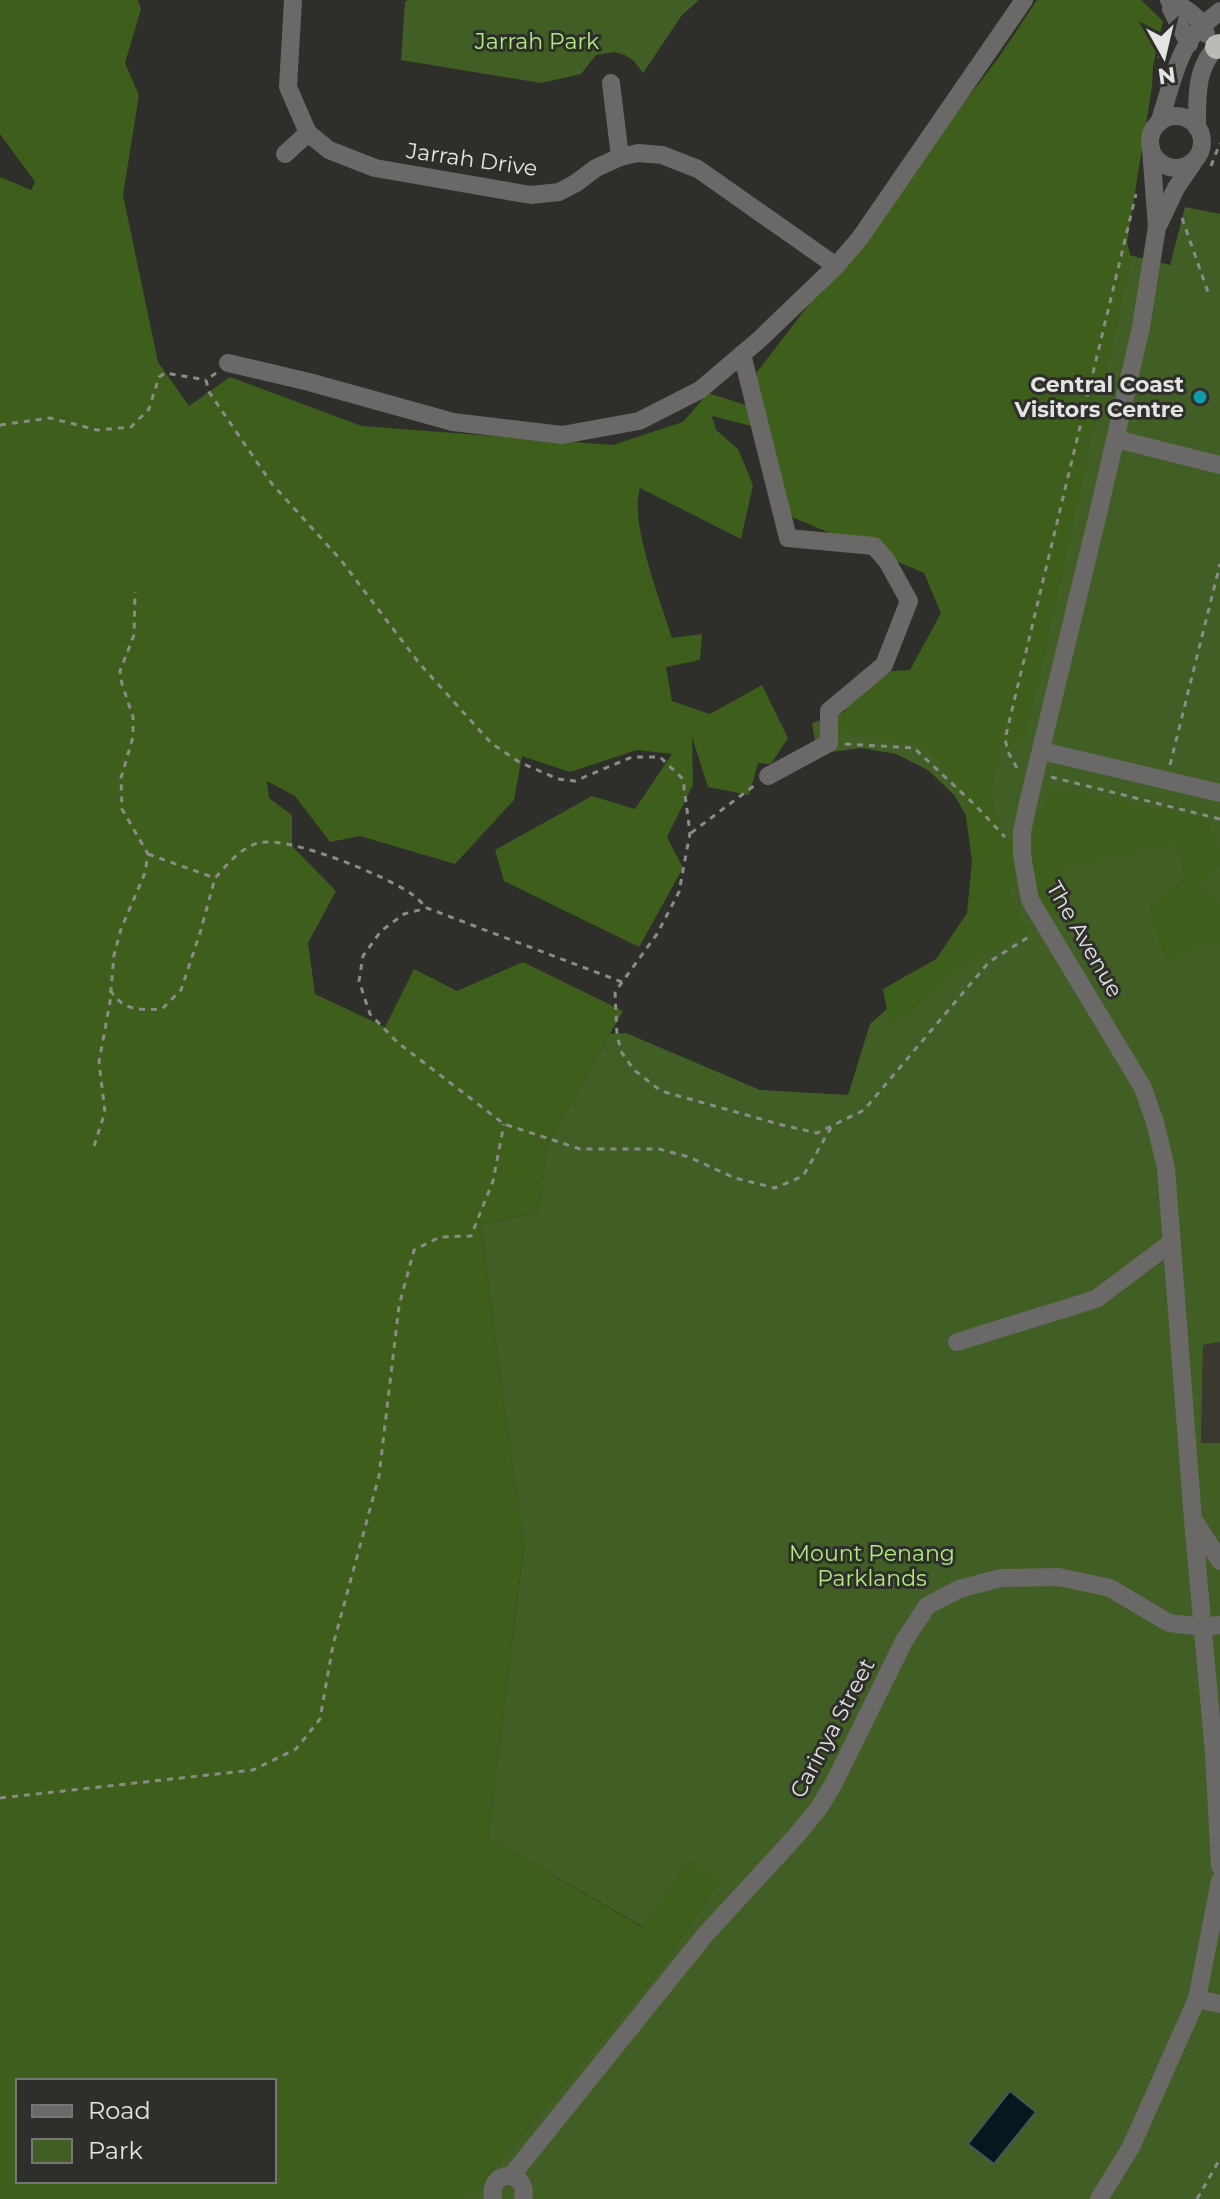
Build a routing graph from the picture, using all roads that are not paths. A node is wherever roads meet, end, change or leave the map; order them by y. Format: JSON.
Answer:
{"nodes":[{"id":1,"x":293,"y":0,"type":"edge"},
{"id":2,"x":1024,"y":0,"type":"edge"},
{"id":3,"x":1170,"y":1,"type":"edge"},
{"id":4,"x":1220,"y":11,"type":"edge"},
{"id":5,"x":1214,"y":43,"type":"edge"},
{"id":6,"x":1189,"y":44,"type":"junction"},
{"id":7,"x":611,"y":83,"type":"dead end"},
{"id":8,"x":1159,"y":123,"type":"junction"},
{"id":9,"x":1197,"y":128,"type":"junction"},
{"id":10,"x":308,"y":133,"type":"junction"},
{"id":11,"x":1151,"y":149,"type":"junction"},
{"id":12,"x":285,"y":154,"type":"dead end"},
{"id":13,"x":620,"y":157,"type":"junction"},
{"id":14,"x":1193,"y":162,"type":"junction"},
{"id":15,"x":1157,"y":227,"type":"junction"},
{"id":16,"x":836,"y":266,"type":"junction"},
{"id":17,"x":742,"y":354,"type":"junction"},
{"id":18,"x":228,"y":363,"type":"road end"},
{"id":19,"x":1116,"y":439,"type":"junction"},
{"id":20,"x":1220,"y":465,"type":"edge"},
{"id":21,"x":1042,"y":751,"type":"junction"},
{"id":22,"x":768,"y":776,"type":"road end"},
{"id":23,"x":1220,"y":793,"type":"edge"},
{"id":24,"x":1172,"y":1242,"type":"junction"},
{"id":25,"x":957,"y":1342,"type":"dead end"},
{"id":26,"x":1193,"y":1520,"type":"junction"},
{"id":27,"x":1220,"y":1561,"type":"edge"},
{"id":28,"x":1212,"y":1626,"type":"edge"},
{"id":29,"x":1220,"y":1866,"type":"edge"},
{"id":30,"x":1220,"y":1881,"type":"edge"},
{"id":31,"x":1197,"y":1999,"type":"junction"},
{"id":32,"x":1220,"y":2004,"type":"edge"},
{"id":33,"x":511,"y":2176,"type":"junction"},
{"id":34,"x":529,"y":2198,"type":"edge"},
{"id":35,"x":493,"y":2199,"type":"edge"},
{"id":36,"x":1099,"y":2199,"type":"edge"}],
"edges":[{"from":1,"to":10,"type":"street"},
{"from":2,"to":16,"type":"street"},
{"from":3,"to":5,"type":"street"},
{"from":3,"to":6,"type":"street"},
{"from":4,"to":5,"type":"street"},
{"from":5,"to":6,"type":"street"},
{"from":5,"to":9,"type":"street"},
{"from":6,"to":8,"type":"street"},
{"from":7,"to":13,"type":"street"},
{"from":8,"to":9,"type":"street"},
{"from":8,"to":11,"type":"street"},
{"from":9,"to":14,"type":"street"},
{"from":10,"to":12,"type":"street"},
{"from":10,"to":13,"type":"street","name":"Jarrah Drive"},
{"from":11,"to":14,"type":"street"},
{"from":11,"to":15,"type":"street","name":"The Avenue"},
{"from":13,"to":16,"type":"street","name":"Jarrah Drive"},
{"from":14,"to":15,"type":"street","name":"The Avenue"},
{"from":15,"to":19,"type":"street","name":"The Avenue"},
{"from":16,"to":17,"type":"street"},
{"from":17,"to":18,"type":"street"},
{"from":17,"to":22,"type":"street"},
{"from":19,"to":20,"type":"street"},
{"from":19,"to":21,"type":"street","name":"The Avenue"},
{"from":21,"to":23,"type":"street"},
{"from":21,"to":24,"type":"street","name":"The Avenue"},
{"from":24,"to":25,"type":"street"},
{"from":24,"to":26,"type":"street","name":"The Avenue"},
{"from":26,"to":27,"type":"street"},
{"from":26,"to":28,"type":"street","name":"The Avenue"},
{"from":28,"to":29,"type":"street","name":"The Avenue"},
{"from":28,"to":33,"type":"street","name":"Carinya Street"},
{"from":30,"to":31,"type":"street"},
{"from":31,"to":32,"type":"street"},
{"from":31,"to":36,"type":"street"},
{"from":33,"to":34,"type":"street"},
{"from":33,"to":35,"type":"street","name":"Carinya Street"}]}
